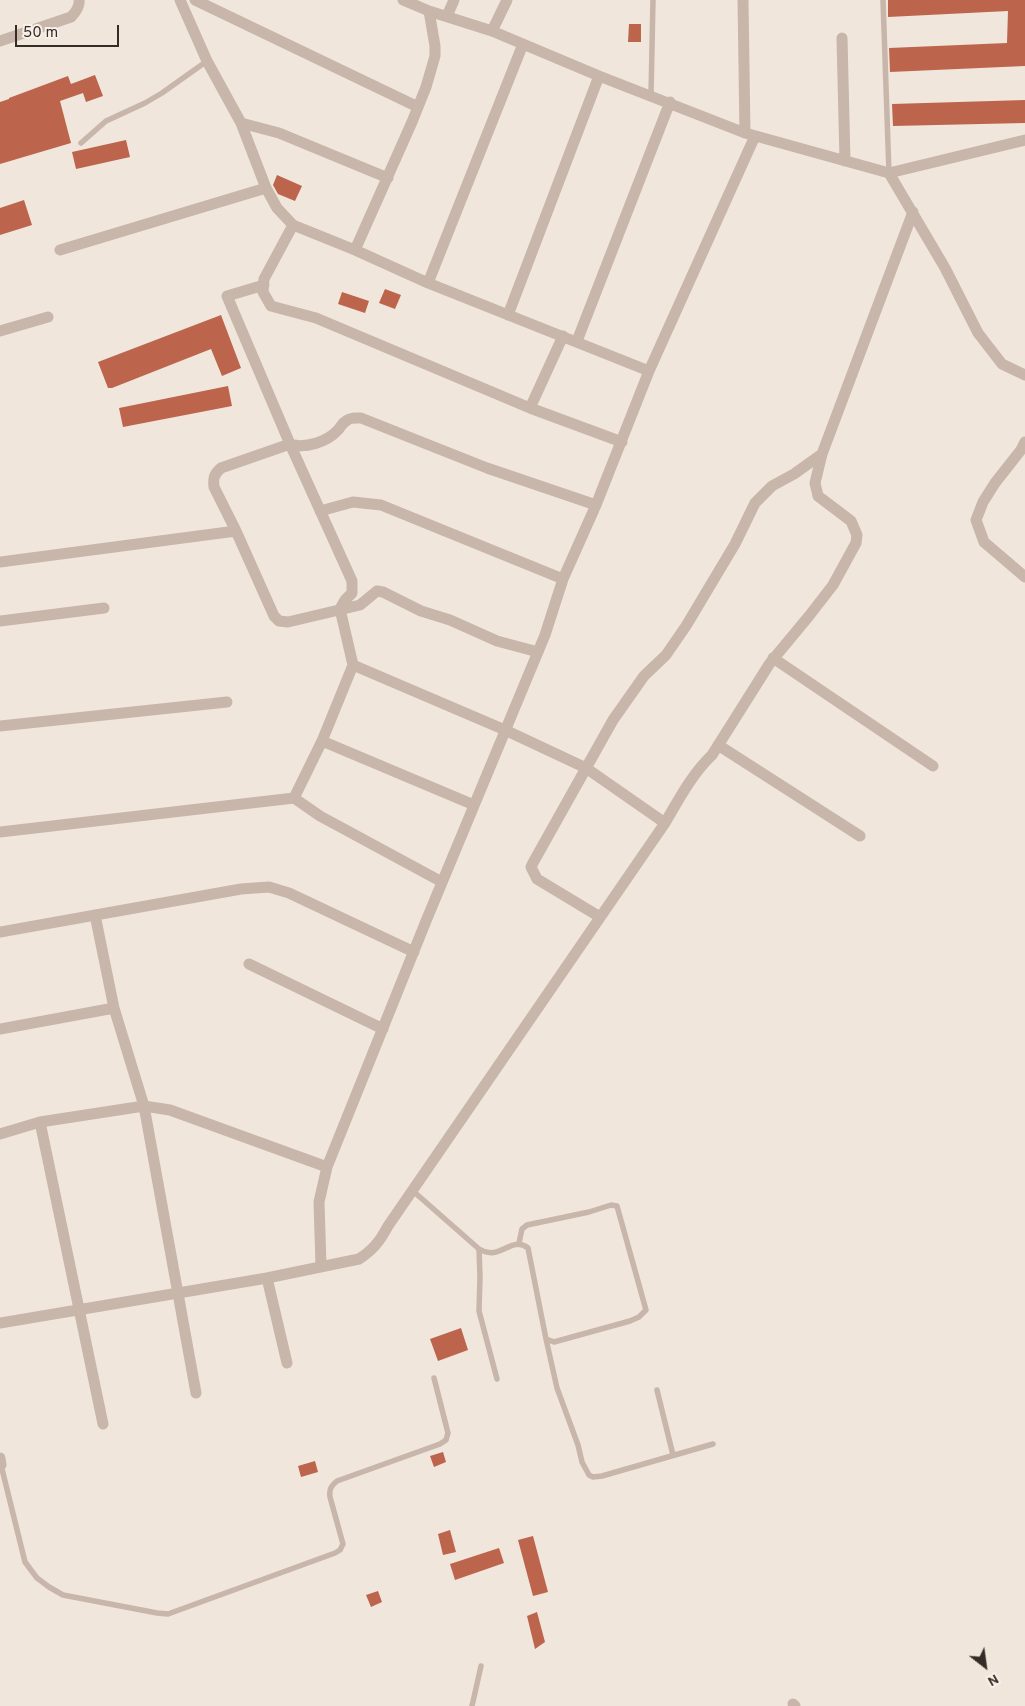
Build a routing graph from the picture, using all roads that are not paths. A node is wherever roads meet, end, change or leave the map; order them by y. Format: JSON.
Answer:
{"nodes":[{"id":1,"x":79,"y":0,"type":"edge"},
{"id":2,"x":180,"y":0,"type":"edge"},
{"id":3,"x":195,"y":0,"type":"edge"},
{"id":4,"x":403,"y":0,"type":"edge"},
{"id":5,"x":454,"y":0,"type":"edge"},
{"id":6,"x":507,"y":0,"type":"edge"},
{"id":7,"x":653,"y":0,"type":"edge"},
{"id":8,"x":743,"y":0,"type":"edge"},
{"id":9,"x":883,"y":0,"type":"edge"},
{"id":10,"x":429,"y":11,"type":"junction"},
{"id":11,"x":447,"y":16,"type":"junction"},
{"id":12,"x":492,"y":31,"type":"junction"},
{"id":13,"x":842,"y":38,"type":"dead end"},
{"id":14,"x":0,"y":41,"type":"edge"},
{"id":15,"x":523,"y":44,"type":"junction"},
{"id":16,"x":207,"y":61,"type":"junction"},
{"id":17,"x":599,"y":76,"type":"junction"},
{"id":18,"x":651,"y":95,"type":"junction"},
{"id":19,"x":670,"y":102,"type":"junction"},
{"id":20,"x":418,"y":107,"type":"junction"},
{"id":21,"x":241,"y":123,"type":"junction"},
{"id":22,"x":750,"y":134,"type":"junction"},
{"id":23,"x":1025,"y":140,"type":"edge"},
{"id":24,"x":81,"y":143,"type":"dead end"},
{"id":25,"x":845,"y":161,"type":"junction"},
{"id":26,"x":889,"y":173,"type":"junction"},
{"id":27,"x":388,"y":178,"type":"junction"},
{"id":28,"x":266,"y":188,"type":"junction"},
{"id":29,"x":913,"y":212,"type":"junction"},
{"id":30,"x":292,"y":225,"type":"junction"},
{"id":31,"x":60,"y":250,"type":"dead end"},
{"id":32,"x":355,"y":250,"type":"junction"},
{"id":33,"x":428,"y":283,"type":"junction"},
{"id":34,"x":264,"y":286,"type":"junction"},
{"id":35,"x":508,"y":314,"type":"junction"},
{"id":36,"x":48,"y":317,"type":"dead end"},
{"id":37,"x":0,"y":331,"type":"edge"},
{"id":38,"x":563,"y":336,"type":"junction"},
{"id":39,"x":578,"y":341,"type":"junction"},
{"id":40,"x":649,"y":371,"type":"junction"},
{"id":41,"x":1025,"y":375,"type":"edge"},
{"id":42,"x":530,"y":408,"type":"junction"},
{"id":43,"x":622,"y":442,"type":"junction"},
{"id":44,"x":1025,"y":442,"type":"edge"},
{"id":45,"x":290,"y":444,"type":"junction"},
{"id":46,"x":822,"y":454,"type":"junction"},
{"id":47,"x":596,"y":506,"type":"junction"},
{"id":48,"x":320,"y":511,"type":"junction"},
{"id":49,"x":236,"y":531,"type":"junction"},
{"id":50,"x":0,"y":562,"type":"edge"},
{"id":51,"x":1025,"y":577,"type":"edge"},
{"id":52,"x":563,"y":579,"type":"junction"},
{"id":53,"x":104,"y":608,"type":"dead end"},
{"id":54,"x":340,"y":609,"type":"junction"},
{"id":55,"x":0,"y":621,"type":"edge"},
{"id":56,"x":538,"y":652,"type":"junction"},
{"id":57,"x":773,"y":658,"type":"junction"},
{"id":58,"x":353,"y":665,"type":"junction"},
{"id":59,"x":227,"y":702,"type":"dead end"},
{"id":60,"x":0,"y":726,"type":"edge"},
{"id":61,"x":505,"y":730,"type":"junction"},
{"id":62,"x":322,"y":741,"type":"junction"},
{"id":63,"x":718,"y":746,"type":"junction"},
{"id":64,"x":933,"y":766,"type":"dead end"},
{"id":65,"x":586,"y":768,"type":"junction"},
{"id":66,"x":294,"y":798,"type":"junction"},
{"id":67,"x":474,"y":805,"type":"junction"},
{"id":68,"x":665,"y":823,"type":"junction"},
{"id":69,"x":0,"y":832,"type":"edge"},
{"id":70,"x":860,"y":836,"type":"dead end"},
{"id":71,"x":442,"y":882,"type":"junction"},
{"id":72,"x":95,"y":915,"type":"junction"},
{"id":73,"x":600,"y":917,"type":"junction"},
{"id":74,"x":0,"y":932,"type":"edge"},
{"id":75,"x":414,"y":952,"type":"junction"},
{"id":76,"x":250,"y":964,"type":"dead end"},
{"id":77,"x":114,"y":1008,"type":"junction"},
{"id":78,"x":0,"y":1029,"type":"edge"},
{"id":79,"x":383,"y":1029,"type":"junction"},
{"id":80,"x":144,"y":1106,"type":"junction"},
{"id":81,"x":40,"y":1122,"type":"junction"},
{"id":82,"x":0,"y":1134,"type":"edge"},
{"id":83,"x":327,"y":1167,"type":"junction"},
{"id":84,"x":413,"y":1191,"type":"junction"},
{"id":85,"x":519,"y":1243,"type":"junction"},
{"id":86,"x":478,"y":1249,"type":"junction"},
{"id":87,"x":321,"y":1266,"type":"junction"},
{"id":88,"x":267,"y":1278,"type":"junction"},
{"id":89,"x":178,"y":1293,"type":"junction"},
{"id":90,"x":79,"y":1310,"type":"junction"},
{"id":91,"x":0,"y":1323,"type":"edge"},
{"id":92,"x":546,"y":1339,"type":"junction"},
{"id":93,"x":287,"y":1363,"type":"dead end"},
{"id":94,"x":434,"y":1378,"type":"dead end"},
{"id":95,"x":497,"y":1378,"type":"dead end"},
{"id":96,"x":657,"y":1390,"type":"dead end"},
{"id":97,"x":196,"y":1393,"type":"dead end"},
{"id":98,"x":103,"y":1424,"type":"dead end"},
{"id":99,"x":713,"y":1444,"type":"dead end"},
{"id":100,"x":673,"y":1456,"type":"junction"},
{"id":101,"x":1,"y":1461,"type":"edge"},
{"id":102,"x":481,"y":1666,"type":"dead end"},
{"id":103,"x":472,"y":1706,"type":"edge"}],
"edges":[{"from":1,"to":14,"type":"street"},
{"from":2,"to":16,"type":"street"},
{"from":3,"to":20,"type":"street"},
{"from":4,"to":10,"type":"street"},
{"from":5,"to":11,"type":"street"},
{"from":6,"to":12,"type":"street"},
{"from":7,"to":18,"type":"lane"},
{"from":8,"to":22,"type":"street"},
{"from":9,"to":26,"type":"lane"},
{"from":10,"to":11,"type":"street"},
{"from":10,"to":20,"type":"street"},
{"from":11,"to":12,"type":"street"},
{"from":12,"to":15,"type":"street"},
{"from":13,"to":25,"type":"street"},
{"from":15,"to":17,"type":"street"},
{"from":15,"to":33,"type":"street"},
{"from":16,"to":21,"type":"street"},
{"from":16,"to":24,"type":"lane"},
{"from":17,"to":18,"type":"street"},
{"from":17,"to":35,"type":"street"},
{"from":18,"to":19,"type":"street"},
{"from":19,"to":22,"type":"street"},
{"from":19,"to":39,"type":"street"},
{"from":20,"to":27,"type":"street"},
{"from":21,"to":27,"type":"street"},
{"from":21,"to":28,"type":"street"},
{"from":22,"to":25,"type":"street"},
{"from":22,"to":40,"type":"street"},
{"from":23,"to":26,"type":"street"},
{"from":25,"to":26,"type":"street"},
{"from":26,"to":29,"type":"street"},
{"from":27,"to":32,"type":"street"},
{"from":28,"to":30,"type":"street"},
{"from":28,"to":31,"type":"street"},
{"from":29,"to":41,"type":"street"},
{"from":29,"to":46,"type":"street"},
{"from":30,"to":32,"type":"street"},
{"from":30,"to":34,"type":"street"},
{"from":32,"to":33,"type":"street"},
{"from":33,"to":35,"type":"street"},
{"from":34,"to":42,"type":"street"},
{"from":34,"to":45,"type":"street"},
{"from":35,"to":38,"type":"street"},
{"from":36,"to":37,"type":"street"},
{"from":38,"to":39,"type":"street"},
{"from":38,"to":42,"type":"street"},
{"from":39,"to":40,"type":"street"},
{"from":40,"to":43,"type":"street"},
{"from":42,"to":43,"type":"street"},
{"from":43,"to":47,"type":"street"},
{"from":44,"to":51,"type":"street"},
{"from":45,"to":47,"type":"street"},
{"from":45,"to":48,"type":"street"},
{"from":45,"to":49,"type":"street"},
{"from":46,"to":57,"type":"street"},
{"from":46,"to":65,"type":"street"},
{"from":47,"to":52,"type":"street"},
{"from":48,"to":52,"type":"street"},
{"from":48,"to":54,"type":"street"},
{"from":49,"to":50,"type":"street"},
{"from":49,"to":54,"type":"street"},
{"from":52,"to":56,"type":"street"},
{"from":53,"to":55,"type":"street"},
{"from":54,"to":56,"type":"street"},
{"from":54,"to":58,"type":"street"},
{"from":56,"to":61,"type":"street"},
{"from":57,"to":63,"type":"street"},
{"from":57,"to":64,"type":"street"},
{"from":58,"to":61,"type":"street"},
{"from":58,"to":62,"type":"street"},
{"from":59,"to":60,"type":"street"},
{"from":61,"to":65,"type":"street"},
{"from":61,"to":67,"type":"street"},
{"from":62,"to":66,"type":"street"},
{"from":62,"to":67,"type":"street"},
{"from":63,"to":68,"type":"street"},
{"from":63,"to":70,"type":"street"},
{"from":65,"to":68,"type":"street"},
{"from":65,"to":73,"type":"street"},
{"from":66,"to":69,"type":"street"},
{"from":66,"to":71,"type":"street"},
{"from":67,"to":71,"type":"street"},
{"from":68,"to":73,"type":"street"},
{"from":71,"to":75,"type":"street"},
{"from":72,"to":74,"type":"street"},
{"from":72,"to":75,"type":"street"},
{"from":72,"to":77,"type":"street"},
{"from":73,"to":84,"type":"street"},
{"from":75,"to":79,"type":"street"},
{"from":76,"to":79,"type":"street"},
{"from":77,"to":78,"type":"street"},
{"from":77,"to":80,"type":"street"},
{"from":79,"to":83,"type":"street"},
{"from":80,"to":81,"type":"street"},
{"from":80,"to":83,"type":"street"},
{"from":80,"to":89,"type":"street"},
{"from":81,"to":82,"type":"street"},
{"from":81,"to":90,"type":"street"},
{"from":83,"to":87,"type":"street"},
{"from":84,"to":86,"type":"lane"},
{"from":84,"to":87,"type":"street"},
{"from":85,"to":86,"type":"lane"},
{"from":85,"to":92,"type":"lane"},
{"from":85,"to":92,"type":"lane"},
{"from":86,"to":95,"type":"lane"},
{"from":87,"to":88,"type":"street"},
{"from":88,"to":89,"type":"street"},
{"from":88,"to":93,"type":"street"},
{"from":89,"to":90,"type":"street"},
{"from":89,"to":97,"type":"street"},
{"from":90,"to":91,"type":"street"},
{"from":90,"to":98,"type":"street"},
{"from":92,"to":100,"type":"lane"},
{"from":94,"to":101,"type":"lane"},
{"from":96,"to":100,"type":"lane"},
{"from":99,"to":100,"type":"lane"},
{"from":102,"to":103,"type":"lane"}]}
